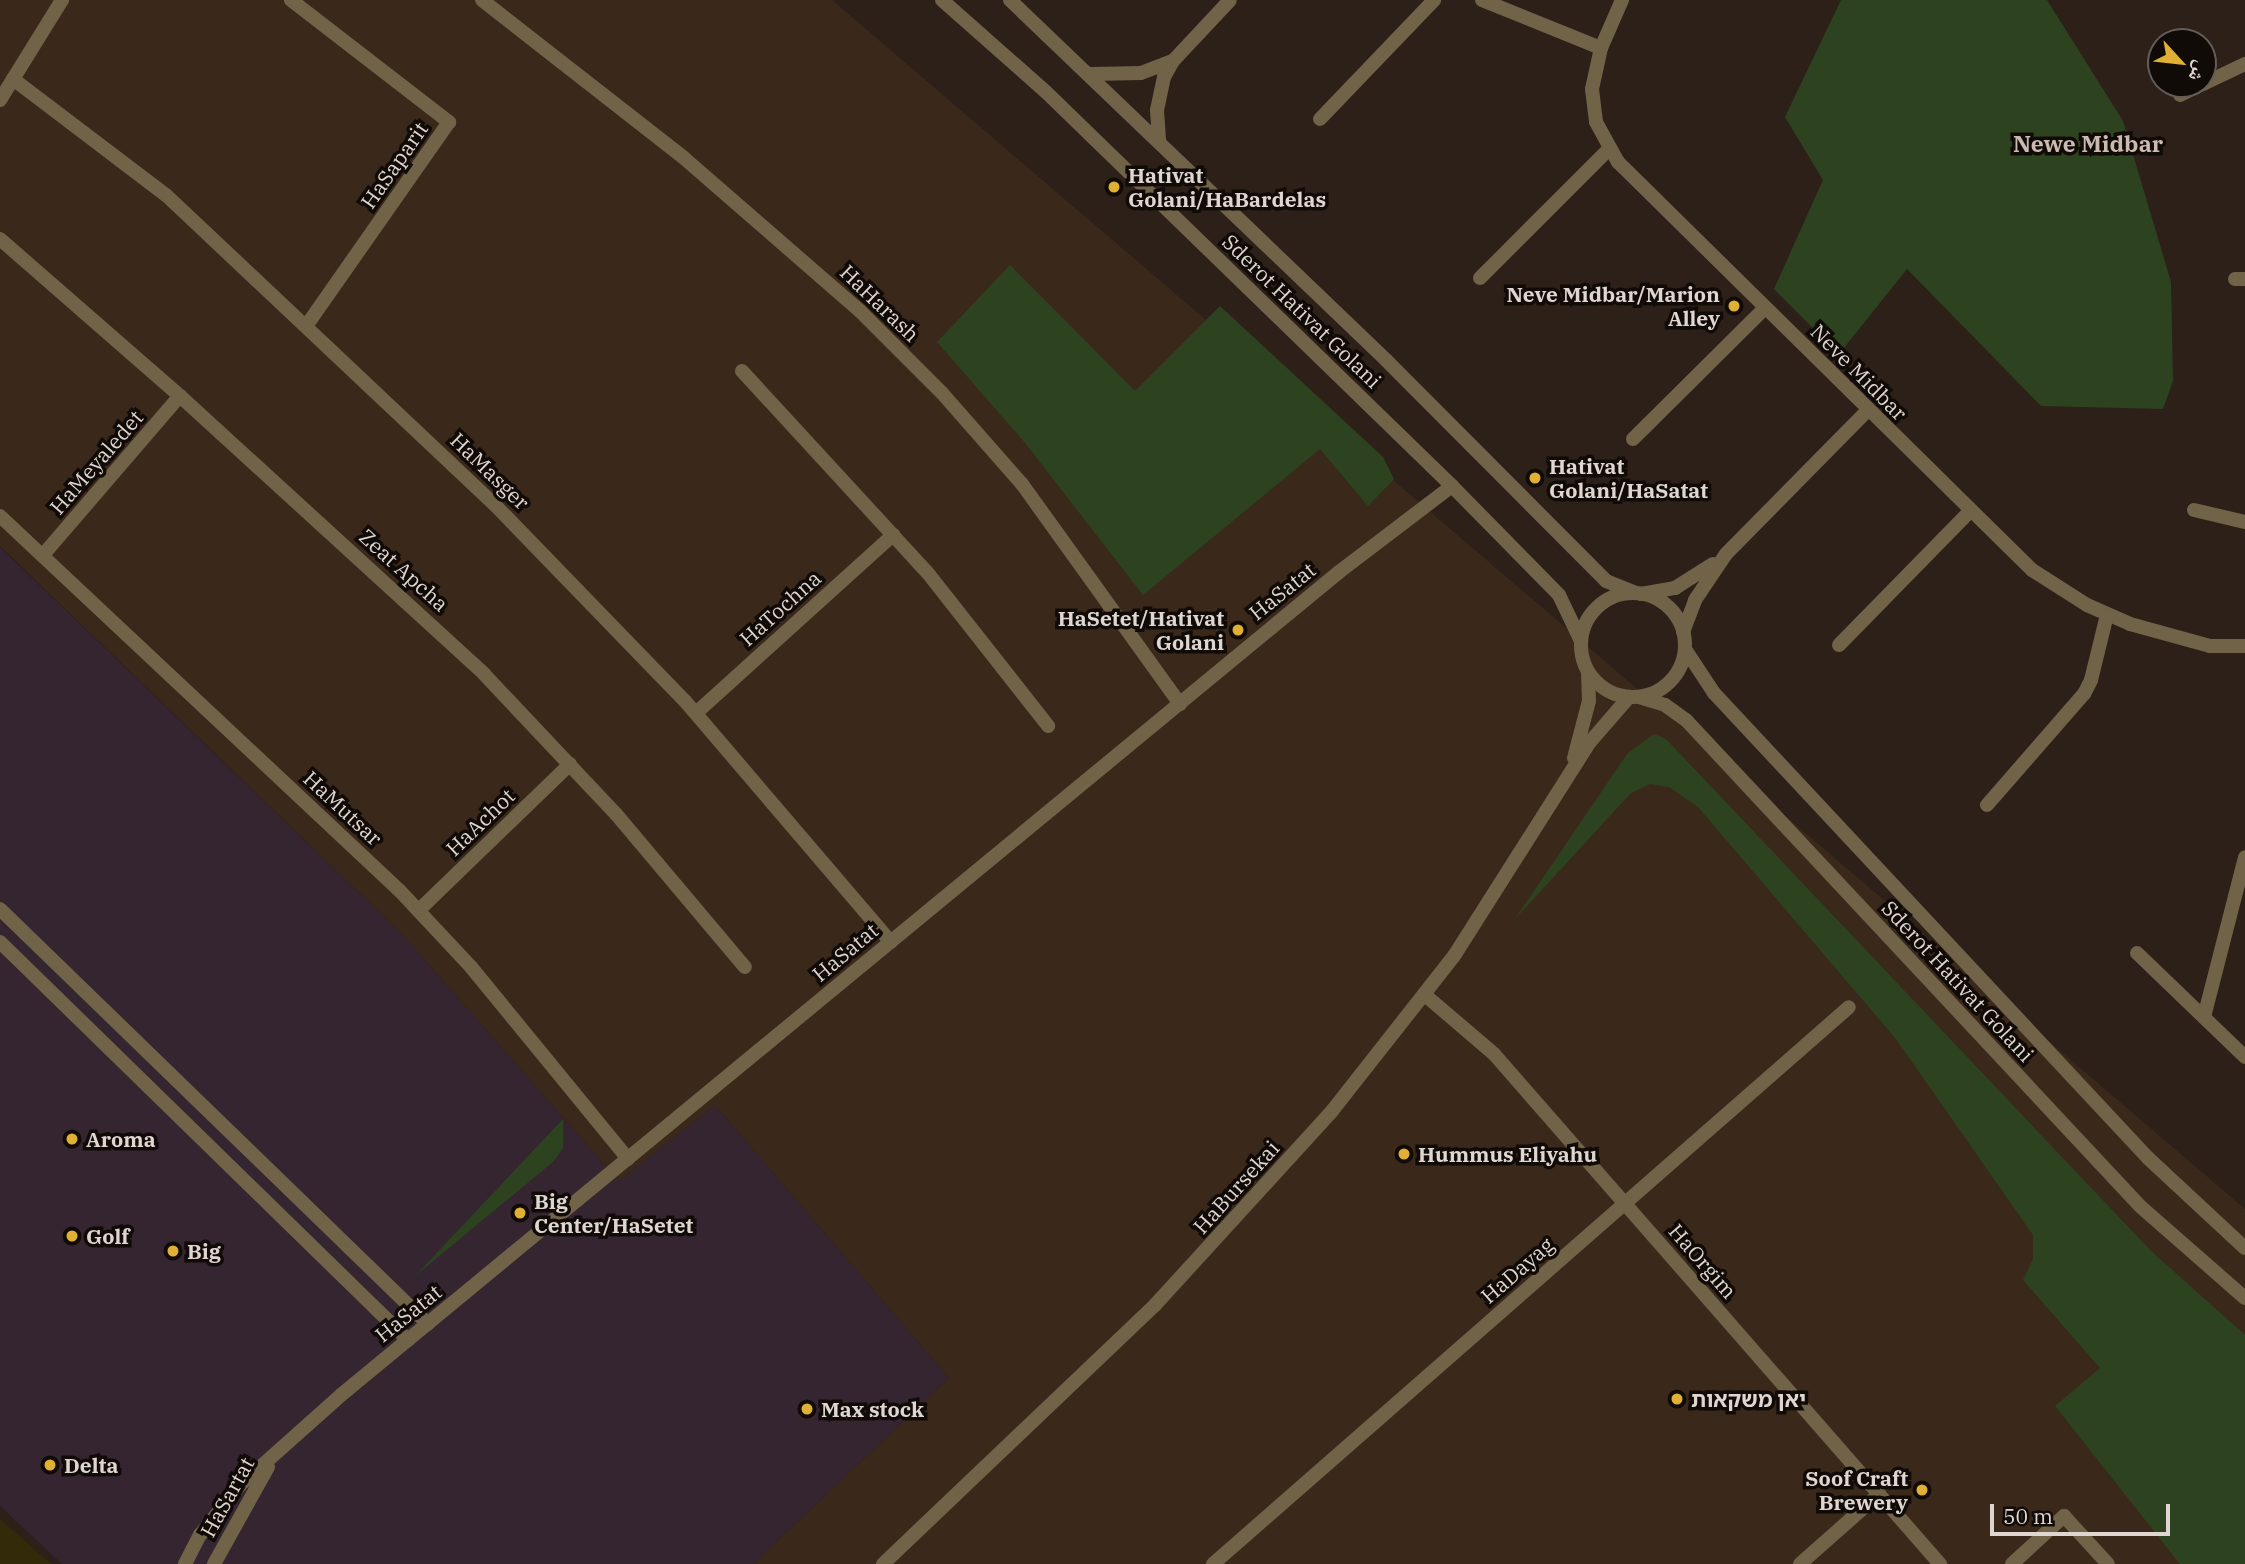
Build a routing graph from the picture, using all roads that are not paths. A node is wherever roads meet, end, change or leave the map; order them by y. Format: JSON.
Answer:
{"nodes":[{"id":1,"x":62,"y":0,"type":"edge"},
{"id":2,"x":290,"y":0,"type":"edge"},
{"id":3,"x":482,"y":0,"type":"edge"},
{"id":4,"x":942,"y":0,"type":"edge"},
{"id":5,"x":1010,"y":0,"type":"edge"},
{"id":6,"x":1230,"y":0,"type":"edge"},
{"id":7,"x":1434,"y":0,"type":"edge"},
{"id":8,"x":1482,"y":0,"type":"edge"},
{"id":9,"x":1622,"y":0,"type":"edge"},
{"id":10,"x":1601,"y":48,"type":"junction"},
{"id":11,"x":1173,"y":61,"type":"junction"},
{"id":12,"x":2245,"y":64,"type":"edge"},
{"id":13,"x":1091,"y":74,"type":"junction"},
{"id":14,"x":2217,"y":77,"type":"edge"},
{"id":15,"x":13,"y":79,"type":"junction"},
{"id":16,"x":0,"y":100,"type":"edge"},
{"id":17,"x":1320,"y":119,"type":"dead end"},
{"id":18,"x":1159,"y":139,"type":"junction"},
{"id":19,"x":1608,"y":150,"type":"junction"},
{"id":20,"x":0,"y":239,"type":"edge"},
{"id":21,"x":1480,"y":278,"type":"dead end"},
{"id":22,"x":1765,"y":308,"type":"junction"},
{"id":23,"x":306,"y":326,"type":"junction"},
{"id":24,"x":741,"y":371,"type":"dead end"},
{"id":25,"x":180,"y":396,"type":"junction"},
{"id":26,"x":1868,"y":410,"type":"junction"},
{"id":27,"x":1633,"y":439,"type":"dead end"},
{"id":28,"x":1452,"y":486,"type":"junction"},
{"id":29,"x":2194,"y":510,"type":"dead end"},
{"id":30,"x":1970,"y":512,"type":"junction"},
{"id":31,"x":0,"y":516,"type":"edge"},
{"id":32,"x":2245,"y":522,"type":"edge"},
{"id":33,"x":894,"y":536,"type":"junction"},
{"id":34,"x":1726,"y":554,"type":"junction"},
{"id":35,"x":43,"y":555,"type":"junction"},
{"id":36,"x":1638,"y":594,"type":"junction"},
{"id":37,"x":2108,"y":615,"type":"junction"},
{"id":38,"x":1683,"y":632,"type":"junction"},
{"id":39,"x":1581,"y":642,"type":"junction"},
{"id":40,"x":1839,"y":645,"type":"dead end"},
{"id":41,"x":2245,"y":646,"type":"edge"},
{"id":42,"x":1685,"y":649,"type":"junction"},
{"id":43,"x":1588,"y":671,"type":"junction"},
{"id":44,"x":1634,"y":697,"type":"junction"},
{"id":45,"x":1180,"y":704,"type":"junction"},
{"id":46,"x":695,"y":713,"type":"junction"},
{"id":47,"x":1048,"y":726,"type":"dead end"},
{"id":48,"x":570,"y":764,"type":"junction"},
{"id":49,"x":1560,"y":788,"type":"junction"},
{"id":50,"x":1987,"y":805,"type":"dead end"},
{"id":51,"x":2245,"y":857,"type":"edge"},
{"id":52,"x":0,"y":909,"type":"edge"},
{"id":53,"x":419,"y":911,"type":"junction"},
{"id":54,"x":0,"y":942,"type":"edge"},
{"id":55,"x":891,"y":942,"type":"junction"},
{"id":56,"x":2137,"y":953,"type":"dead end"},
{"id":57,"x":745,"y":967,"type":"dead end"},
{"id":58,"x":1425,"y":995,"type":"junction"},
{"id":59,"x":1849,"y":1007,"type":"dead end"},
{"id":60,"x":2204,"y":1017,"type":"junction"},
{"id":61,"x":2245,"y":1056,"type":"edge"},
{"id":62,"x":628,"y":1159,"type":"junction"},
{"id":63,"x":1625,"y":1203,"type":"junction"},
{"id":64,"x":2245,"y":1248,"type":"edge"},
{"id":65,"x":2245,"y":1298,"type":"edge"},
{"id":66,"x":428,"y":1324,"type":"junction"},
{"id":67,"x":408,"y":1340,"type":"junction"},
{"id":68,"x":272,"y":1460,"type":"junction"},
{"id":69,"x":1879,"y":1494,"type":"junction"},
{"id":70,"x":185,"y":1564,"type":"edge"},
{"id":71,"x":214,"y":1564,"type":"edge"},
{"id":72,"x":883,"y":1564,"type":"edge"},
{"id":73,"x":1213,"y":1564,"type":"edge"},
{"id":74,"x":1800,"y":1564,"type":"edge"},
{"id":75,"x":1940,"y":1564,"type":"edge"},
{"id":76,"x":2012,"y":1564,"type":"edge"},
{"id":77,"x":2108,"y":1564,"type":"edge"}],
"edges":[{"from":1,"to":15,"type":"street"},
{"from":2,"to":23,"type":"street","name":"HaSaparit"},
{"from":3,"to":45,"type":"street","name":"HaHarash"},
{"from":4,"to":28,"type":"street","name":"Sderot Hativat Golani"},
{"from":5,"to":13,"type":"street","name":"Sderot Hativat Golani"},
{"from":6,"to":11,"type":"street"},
{"from":7,"to":17,"type":"street"},
{"from":8,"to":10,"type":"street"},
{"from":9,"to":10,"type":"street","name":"Neve Midbar"},
{"from":10,"to":19,"type":"street","name":"Neve Midbar"},
{"from":11,"to":13,"type":"street"},
{"from":11,"to":18,"type":"street"},
{"from":12,"to":14,"type":"street"},
{"from":13,"to":18,"type":"street","name":"Sderot Hativat Golani"},
{"from":15,"to":16,"type":"street"},
{"from":15,"to":23,"type":"street","name":"HaMasger"},
{"from":18,"to":36,"type":"street","name":"Sderot Hativat Golani"},
{"from":19,"to":21,"type":"street"},
{"from":19,"to":22,"type":"street","name":"Neve Midbar"},
{"from":20,"to":25,"type":"street","name":"Zeat Apcha"},
{"from":22,"to":26,"type":"street","name":"Neve Midbar"},
{"from":22,"to":27,"type":"street"},
{"from":23,"to":46,"type":"street","name":"HaMasger"},
{"from":24,"to":33,"type":"street"},
{"from":25,"to":35,"type":"street","name":"HaMeyaledet"},
{"from":25,"to":48,"type":"street","name":"Zeat Apcha"},
{"from":26,"to":30,"type":"street","name":"Neve Midbar"},
{"from":26,"to":34,"type":"street"},
{"from":28,"to":39,"type":"street","name":"Sderot Hativat Golani"},
{"from":28,"to":45,"type":"street","name":"HaSatat"},
{"from":29,"to":32,"type":"street"},
{"from":30,"to":37,"type":"street","name":"Neve Midbar"},
{"from":30,"to":40,"type":"street"},
{"from":31,"to":35,"type":"street","name":"HaMutsar"},
{"from":33,"to":46,"type":"street","name":"HaTochna"},
{"from":33,"to":47,"type":"street"},
{"from":34,"to":36,"type":"street"},
{"from":34,"to":38,"type":"street"},
{"from":35,"to":53,"type":"street","name":"HaMutsar"},
{"from":36,"to":38,"type":"street"},
{"from":36,"to":39,"type":"street"},
{"from":37,"to":41,"type":"street","name":"Neve Midbar"},
{"from":37,"to":50,"type":"street"},
{"from":38,"to":42,"type":"street"},
{"from":39,"to":43,"type":"street"},
{"from":42,"to":44,"type":"street"},
{"from":42,"to":64,"type":"street","name":"Sderot Hativat Golani"},
{"from":43,"to":44,"type":"street"},
{"from":43,"to":49,"type":"street","name":"HaBursekai"},
{"from":44,"to":49,"type":"street","name":"HaBursekai"},
{"from":44,"to":65,"type":"street","name":"Sderot Hativat Golani"},
{"from":45,"to":55,"type":"street","name":"HaSatat"},
{"from":46,"to":55,"type":"street","name":"HaMasger"},
{"from":48,"to":53,"type":"street","name":"HaAchot"},
{"from":48,"to":57,"type":"street","name":"Zeat Apcha"},
{"from":49,"to":58,"type":"street","name":"HaBursekai"},
{"from":51,"to":60,"type":"street"},
{"from":52,"to":66,"type":"street"},
{"from":53,"to":62,"type":"street","name":"HaMutsar"},
{"from":54,"to":67,"type":"street"},
{"from":55,"to":62,"type":"street","name":"HaSatat"},
{"from":56,"to":60,"type":"street"},
{"from":58,"to":63,"type":"street","name":"HaOrgim"},
{"from":58,"to":72,"type":"street","name":"HaBursekai"},
{"from":59,"to":63,"type":"street","name":"HaDayag"},
{"from":60,"to":61,"type":"street"},
{"from":62,"to":66,"type":"street","name":"HaSatat"},
{"from":63,"to":69,"type":"street","name":"HaOrgim"},
{"from":63,"to":73,"type":"street","name":"HaDayag"},
{"from":66,"to":67,"type":"street","name":"HaSatat"},
{"from":67,"to":68,"type":"street","name":"HaSatat"},
{"from":68,"to":70,"type":"street","name":"HaSartat"},
{"from":68,"to":71,"type":"street","name":"HaSartat"},
{"from":69,"to":74,"type":"street"},
{"from":69,"to":75,"type":"street","name":"HaOrgim"},
{"from":76,"to":77,"type":"street"}]}
